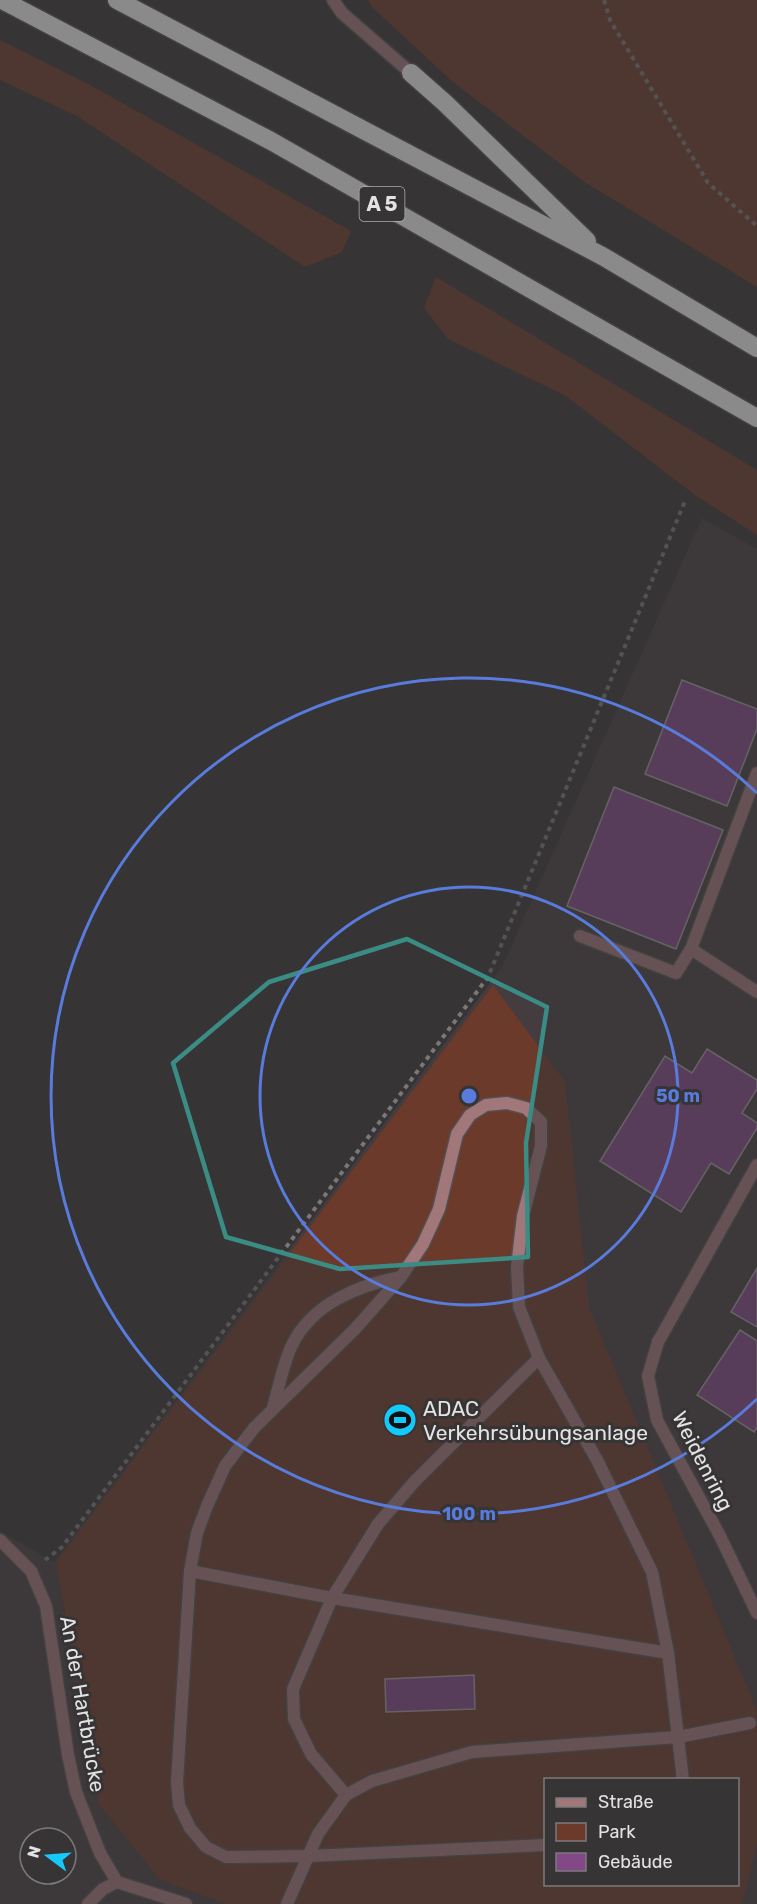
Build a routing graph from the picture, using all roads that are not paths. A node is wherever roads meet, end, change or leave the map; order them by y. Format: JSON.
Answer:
{"nodes":[{"id":1,"x":2,"y":0,"type":"edge"},
{"id":2,"x":117,"y":0,"type":"edge"},
{"id":3,"x":322,"y":0,"type":"edge"},
{"id":4,"x":333,"y":0,"type":"edge"},
{"id":5,"x":342,"y":13,"type":"junction"},
{"id":6,"x":411,"y":73,"type":"joint"},
{"id":7,"x":604,"y":257,"type":"junction"},
{"id":8,"x":757,"y":348,"type":"edge"},
{"id":9,"x":757,"y":418,"type":"edge"},
{"id":10,"x":757,"y":773,"type":"edge"},
{"id":11,"x":580,"y":936,"type":"dead end"},
{"id":12,"x":691,"y":949,"type":"junction"},
{"id":13,"x":757,"y":992,"type":"edge"},
{"id":14,"x":757,"y":1165,"type":"edge"},
{"id":15,"x":401,"y":1277,"type":"junction"},
{"id":16,"x":539,"y":1358,"type":"junction"},
{"id":17,"x":273,"y":1409,"type":"junction"},
{"id":18,"x":0,"y":1540,"type":"edge"},
{"id":19,"x":190,"y":1571,"type":"junction"},
{"id":20,"x":332,"y":1598,"type":"junction"},
{"id":21,"x":757,"y":1613,"type":"edge"},
{"id":22,"x":668,"y":1653,"type":"junction"},
{"id":23,"x":750,"y":1723,"type":"dead end"},
{"id":24,"x":678,"y":1737,"type":"junction"},
{"id":25,"x":683,"y":1778,"type":"edge"},
{"id":26,"x":346,"y":1795,"type":"junction"},
{"id":27,"x":544,"y":1845,"type":"edge"},
{"id":28,"x":309,"y":1856,"type":"junction"},
{"id":29,"x":117,"y":1882,"type":"junction"},
{"id":30,"x":88,"y":1904,"type":"edge"},
{"id":31,"x":186,"y":1904,"type":"edge"},
{"id":32,"x":286,"y":1904,"type":"edge"}],
"edges":[{"from":1,"to":9,"type":"highway","number":"A 5"},
{"from":2,"to":7,"type":"highway"},
{"from":3,"to":5,"type":"street"},
{"from":4,"to":5,"type":"street"},
{"from":5,"to":6,"type":"street"},
{"from":6,"to":7,"type":"highway"},
{"from":7,"to":8,"type":"highway"},
{"from":10,"to":12,"type":"street"},
{"from":11,"to":12,"type":"street"},
{"from":12,"to":13,"type":"street"},
{"from":14,"to":21,"type":"street","name":"Weidenring"},
{"from":15,"to":16,"type":"street"},
{"from":15,"to":17,"type":"street"},
{"from":15,"to":17,"type":"street"},
{"from":16,"to":20,"type":"street"},
{"from":16,"to":22,"type":"street"},
{"from":17,"to":19,"type":"street"},
{"from":18,"to":29,"type":"street","name":"An der Hartbrücke"},
{"from":19,"to":20,"type":"street"},
{"from":19,"to":28,"type":"street"},
{"from":20,"to":22,"type":"street"},
{"from":20,"to":26,"type":"street"},
{"from":22,"to":24,"type":"street"},
{"from":23,"to":24,"type":"street"},
{"from":24,"to":25,"type":"street"},
{"from":24,"to":26,"type":"street"},
{"from":26,"to":28,"type":"street"},
{"from":27,"to":28,"type":"street"},
{"from":28,"to":32,"type":"street"},
{"from":29,"to":30,"type":"street"},
{"from":29,"to":31,"type":"street"}]}
